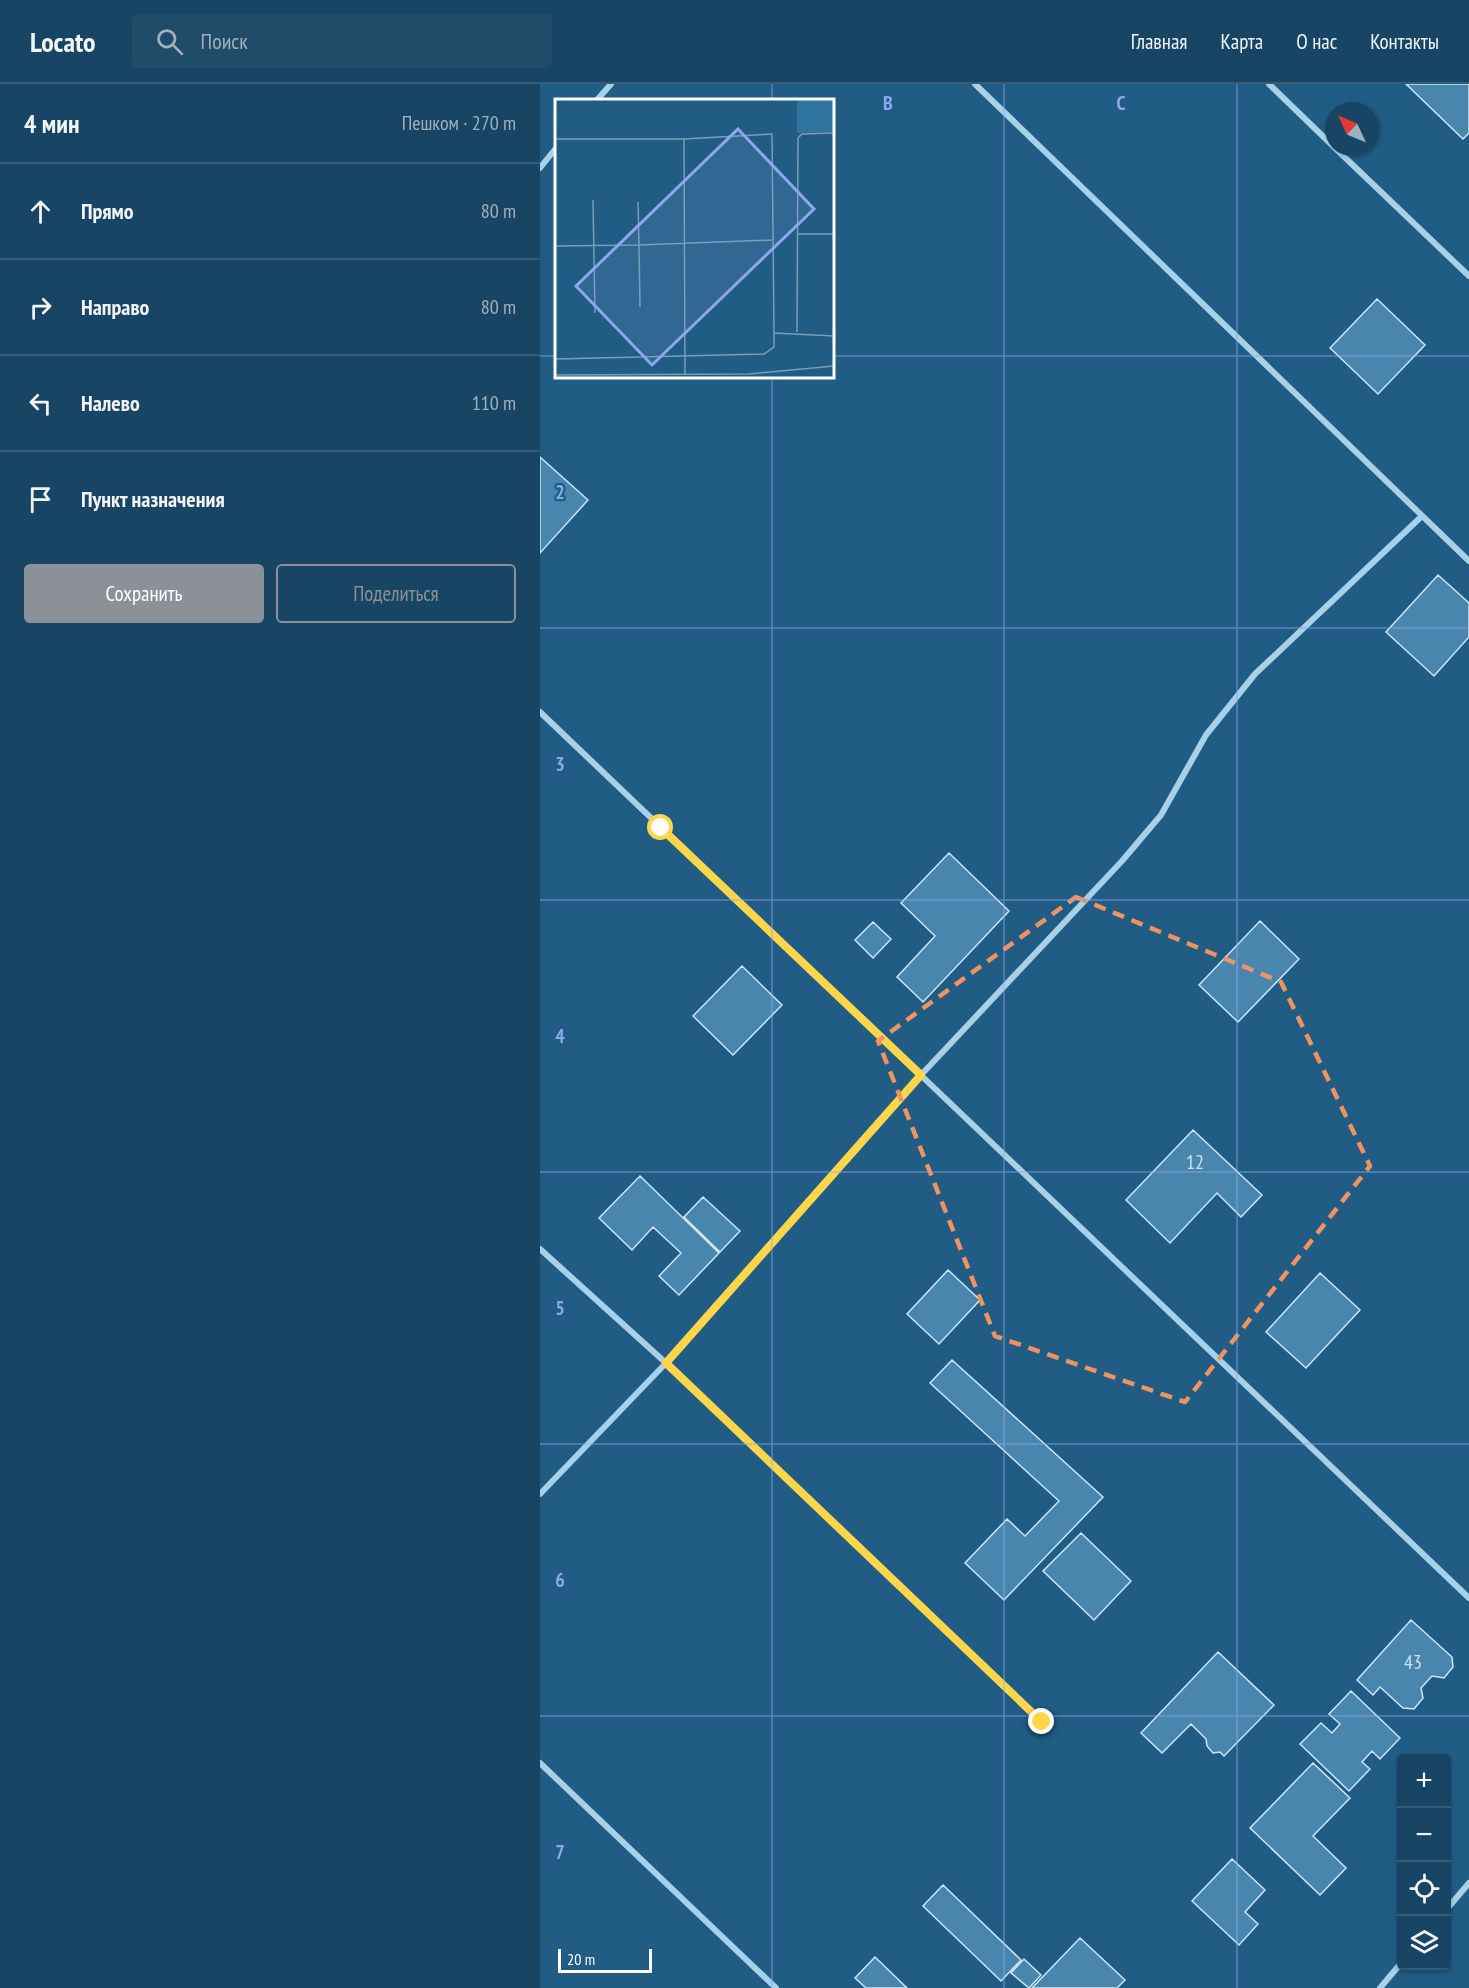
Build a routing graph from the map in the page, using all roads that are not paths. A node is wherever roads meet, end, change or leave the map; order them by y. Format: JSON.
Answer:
{"nodes":[{"id":1,"x":611,"y":84,"type":"edge"},
{"id":2,"x":975,"y":84,"type":"edge"},
{"id":3,"x":1269,"y":84,"type":"edge"},
{"id":4,"x":598,"y":99,"type":"edge"},
{"id":5,"x":1325,"y":138,"type":"edge"},
{"id":6,"x":555,"y":149,"type":"edge"},
{"id":7,"x":1343,"y":156,"type":"edge"},
{"id":8,"x":540,"y":168,"type":"edge"},
{"id":9,"x":1469,"y":276,"type":"edge"},
{"id":10,"x":1422,"y":516,"type":"junction"},
{"id":11,"x":1469,"y":561,"type":"edge"},
{"id":12,"x":540,"y":712,"type":"edge"},
{"id":13,"x":921,"y":1075,"type":"junction"},
{"id":14,"x":540,"y":1249,"type":"edge"},
{"id":15,"x":666,"y":1363,"type":"junction"},
{"id":16,"x":540,"y":1494,"type":"edge"},
{"id":17,"x":1469,"y":1598,"type":"edge"},
{"id":18,"x":1042,"y":1722,"type":"dead end"},
{"id":19,"x":540,"y":1763,"type":"edge"},
{"id":20,"x":1469,"y":1883,"type":"edge"},
{"id":21,"x":1451,"y":1904,"type":"edge"},
{"id":22,"x":1397,"y":1967,"type":"edge"},
{"id":23,"x":776,"y":1988,"type":"edge"},
{"id":24,"x":1380,"y":1988,"type":"edge"}],
"edges":[{"from":1,"to":4,"type":"street"},
{"from":2,"to":10,"type":"street"},
{"from":3,"to":5,"type":"street"},
{"from":6,"to":8,"type":"street"},
{"from":7,"to":9,"type":"street"},
{"from":10,"to":11,"type":"street"},
{"from":10,"to":13,"type":"street"},
{"from":12,"to":13,"type":"street"},
{"from":13,"to":15,"type":"street"},
{"from":13,"to":17,"type":"street"},
{"from":14,"to":15,"type":"street"},
{"from":15,"to":16,"type":"street"},
{"from":15,"to":18,"type":"street"},
{"from":19,"to":23,"type":"street"},
{"from":20,"to":21,"type":"street"},
{"from":22,"to":24,"type":"street"}]}
